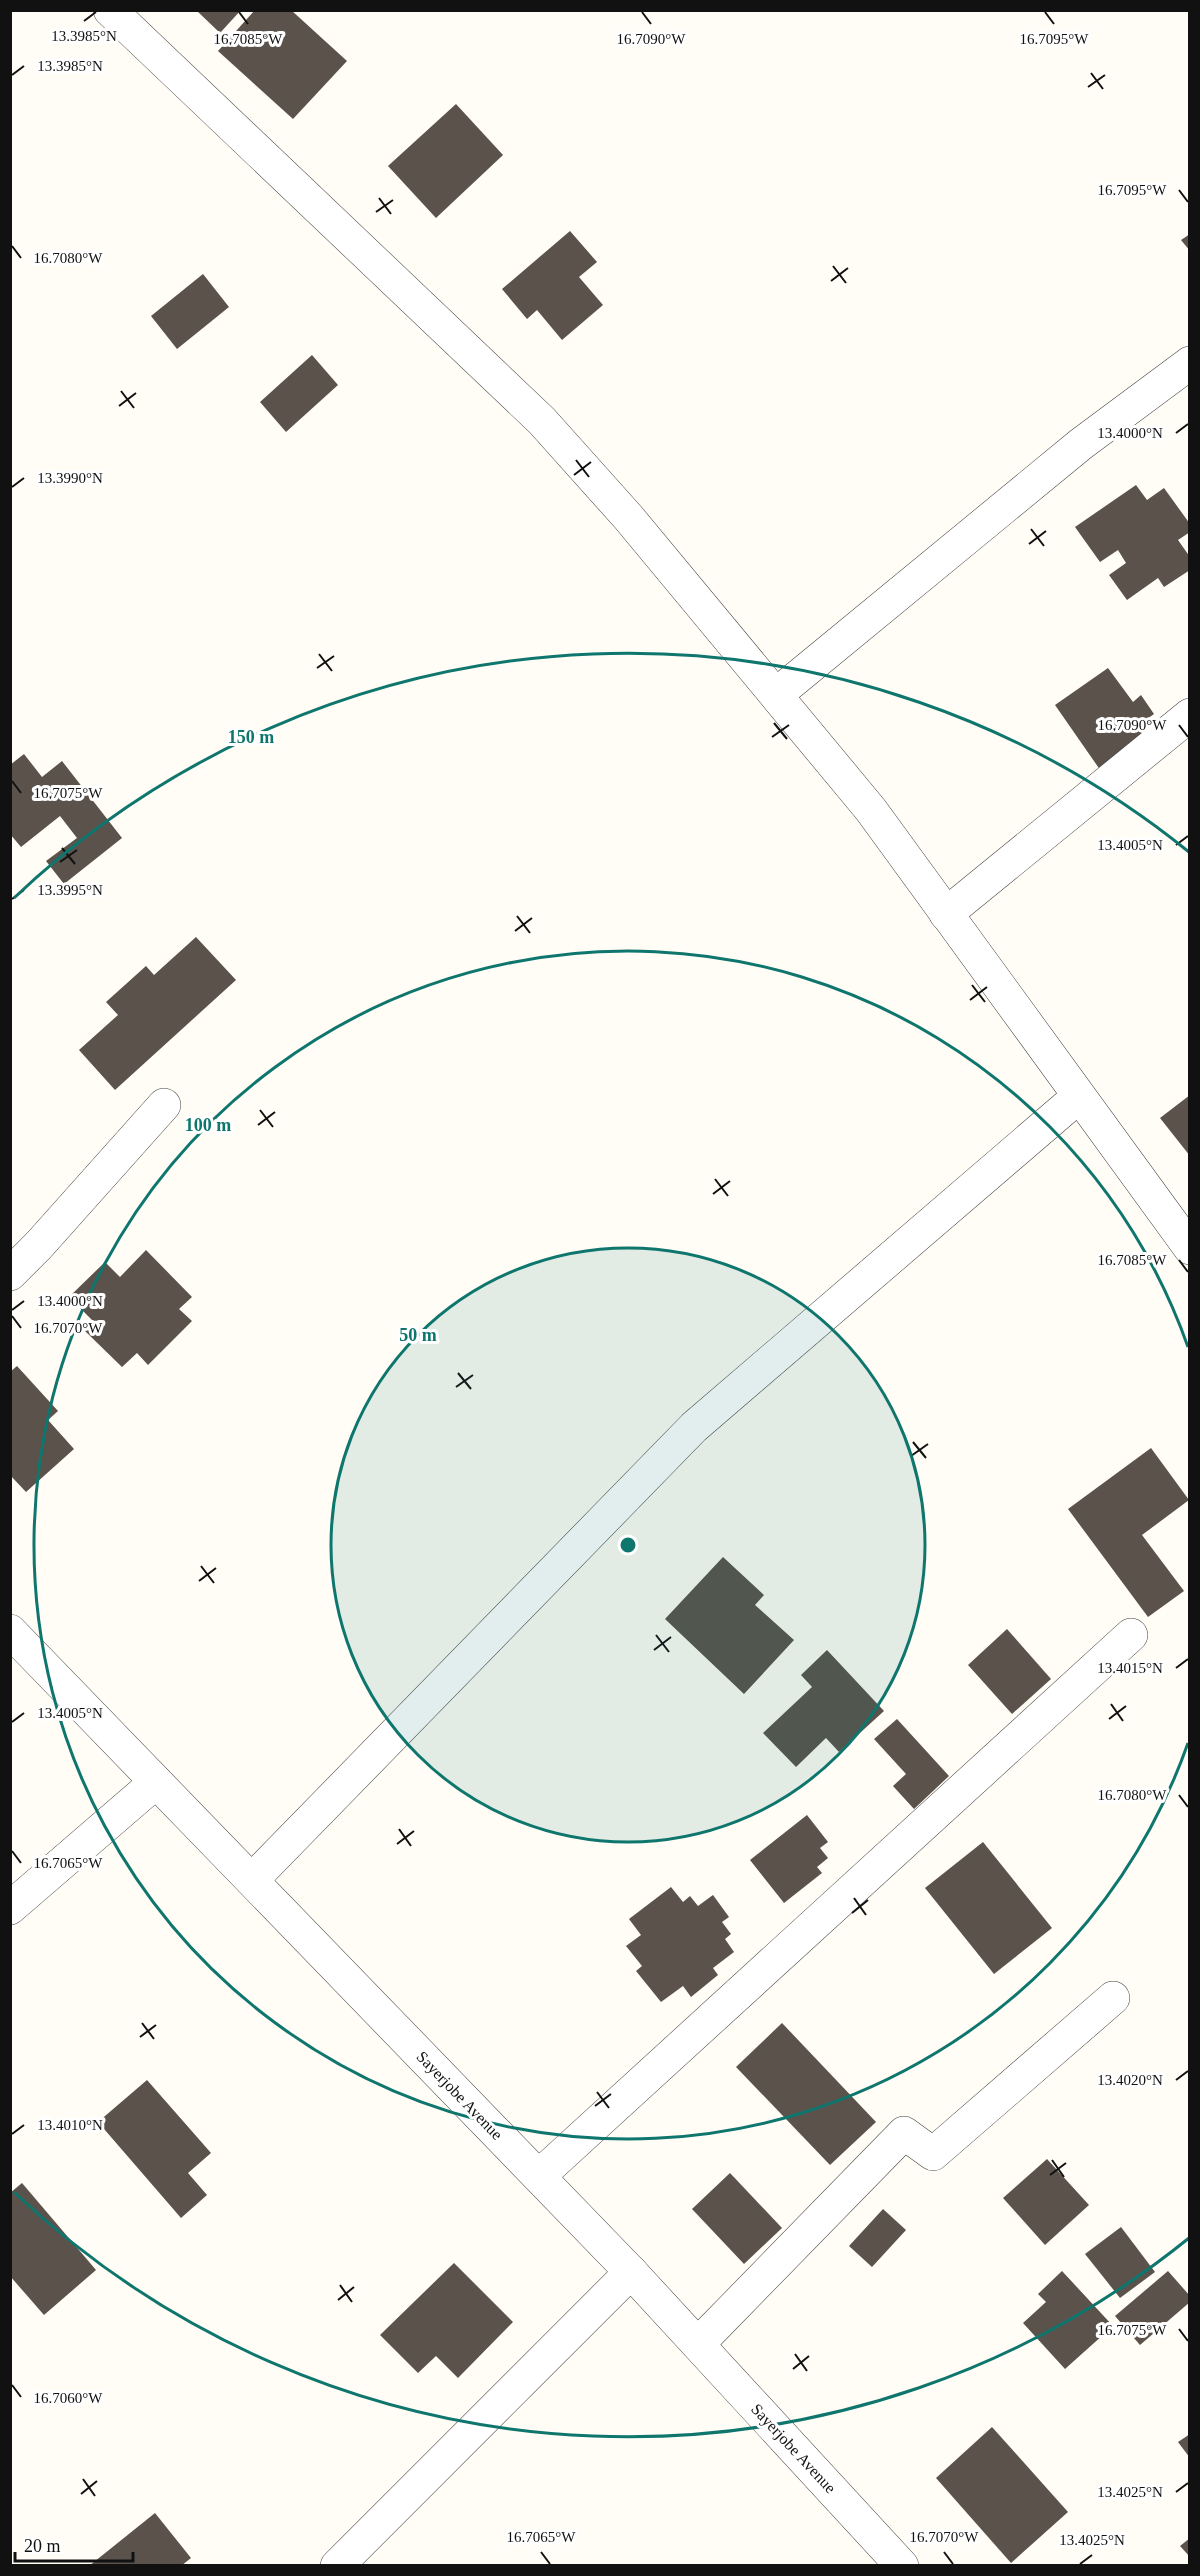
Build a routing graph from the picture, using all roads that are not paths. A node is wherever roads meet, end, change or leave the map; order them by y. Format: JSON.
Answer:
{"nodes":[{"id":1,"x":110,"y":10,"type":"edge"},
{"id":2,"x":1190,"y":363,"type":"edge"},
{"id":3,"x":777,"y":694,"type":"junction"},
{"id":4,"x":1190,"y":715,"type":"edge"},
{"id":5,"x":946,"y":914,"type":"junction"},
{"id":6,"x":1078,"y":1097,"type":"junction"},
{"id":7,"x":164,"y":1105,"type":"dead end"},
{"id":8,"x":1190,"y":1248,"type":"edge"},
{"id":9,"x":10,"y":1274,"type":"edge"},
{"id":10,"x":10,"y":1631,"type":"edge"},
{"id":11,"x":1131,"y":1635,"type":"dead end"},
{"id":12,"x":156,"y":1782,"type":"junction"},
{"id":13,"x":252,"y":1880,"type":"junction"},
{"id":14,"x":10,"y":1908,"type":"edge"},
{"id":15,"x":1113,"y":1998,"type":"dead end"},
{"id":16,"x":539,"y":2176,"type":"junction"},
{"id":17,"x":631,"y":2272,"type":"junction"},
{"id":18,"x":698,"y":2344,"type":"junction"},
{"id":19,"x":337,"y":2565,"type":"edge"},
{"id":20,"x":902,"y":2565,"type":"edge"}],
"edges":[{"from":1,"to":3,"type":"street"},
{"from":2,"to":3,"type":"street"},
{"from":3,"to":5,"type":"street"},
{"from":4,"to":5,"type":"street"},
{"from":5,"to":6,"type":"street"},
{"from":6,"to":8,"type":"street"},
{"from":6,"to":13,"type":"street"},
{"from":7,"to":9,"type":"street"},
{"from":10,"to":12,"type":"street","name":"Sayerjobe Avenue"},
{"from":11,"to":16,"type":"street"},
{"from":12,"to":13,"type":"street","name":"Sayerjobe Avenue"},
{"from":12,"to":14,"type":"street"},
{"from":13,"to":16,"type":"street","name":"Sayerjobe Avenue"},
{"from":15,"to":18,"type":"street"},
{"from":16,"to":17,"type":"street","name":"Sayerjobe Avenue"},
{"from":17,"to":18,"type":"street","name":"Sayerjobe Avenue"},
{"from":17,"to":19,"type":"street"},
{"from":18,"to":20,"type":"street","name":"Sayerjobe Avenue"}]}
